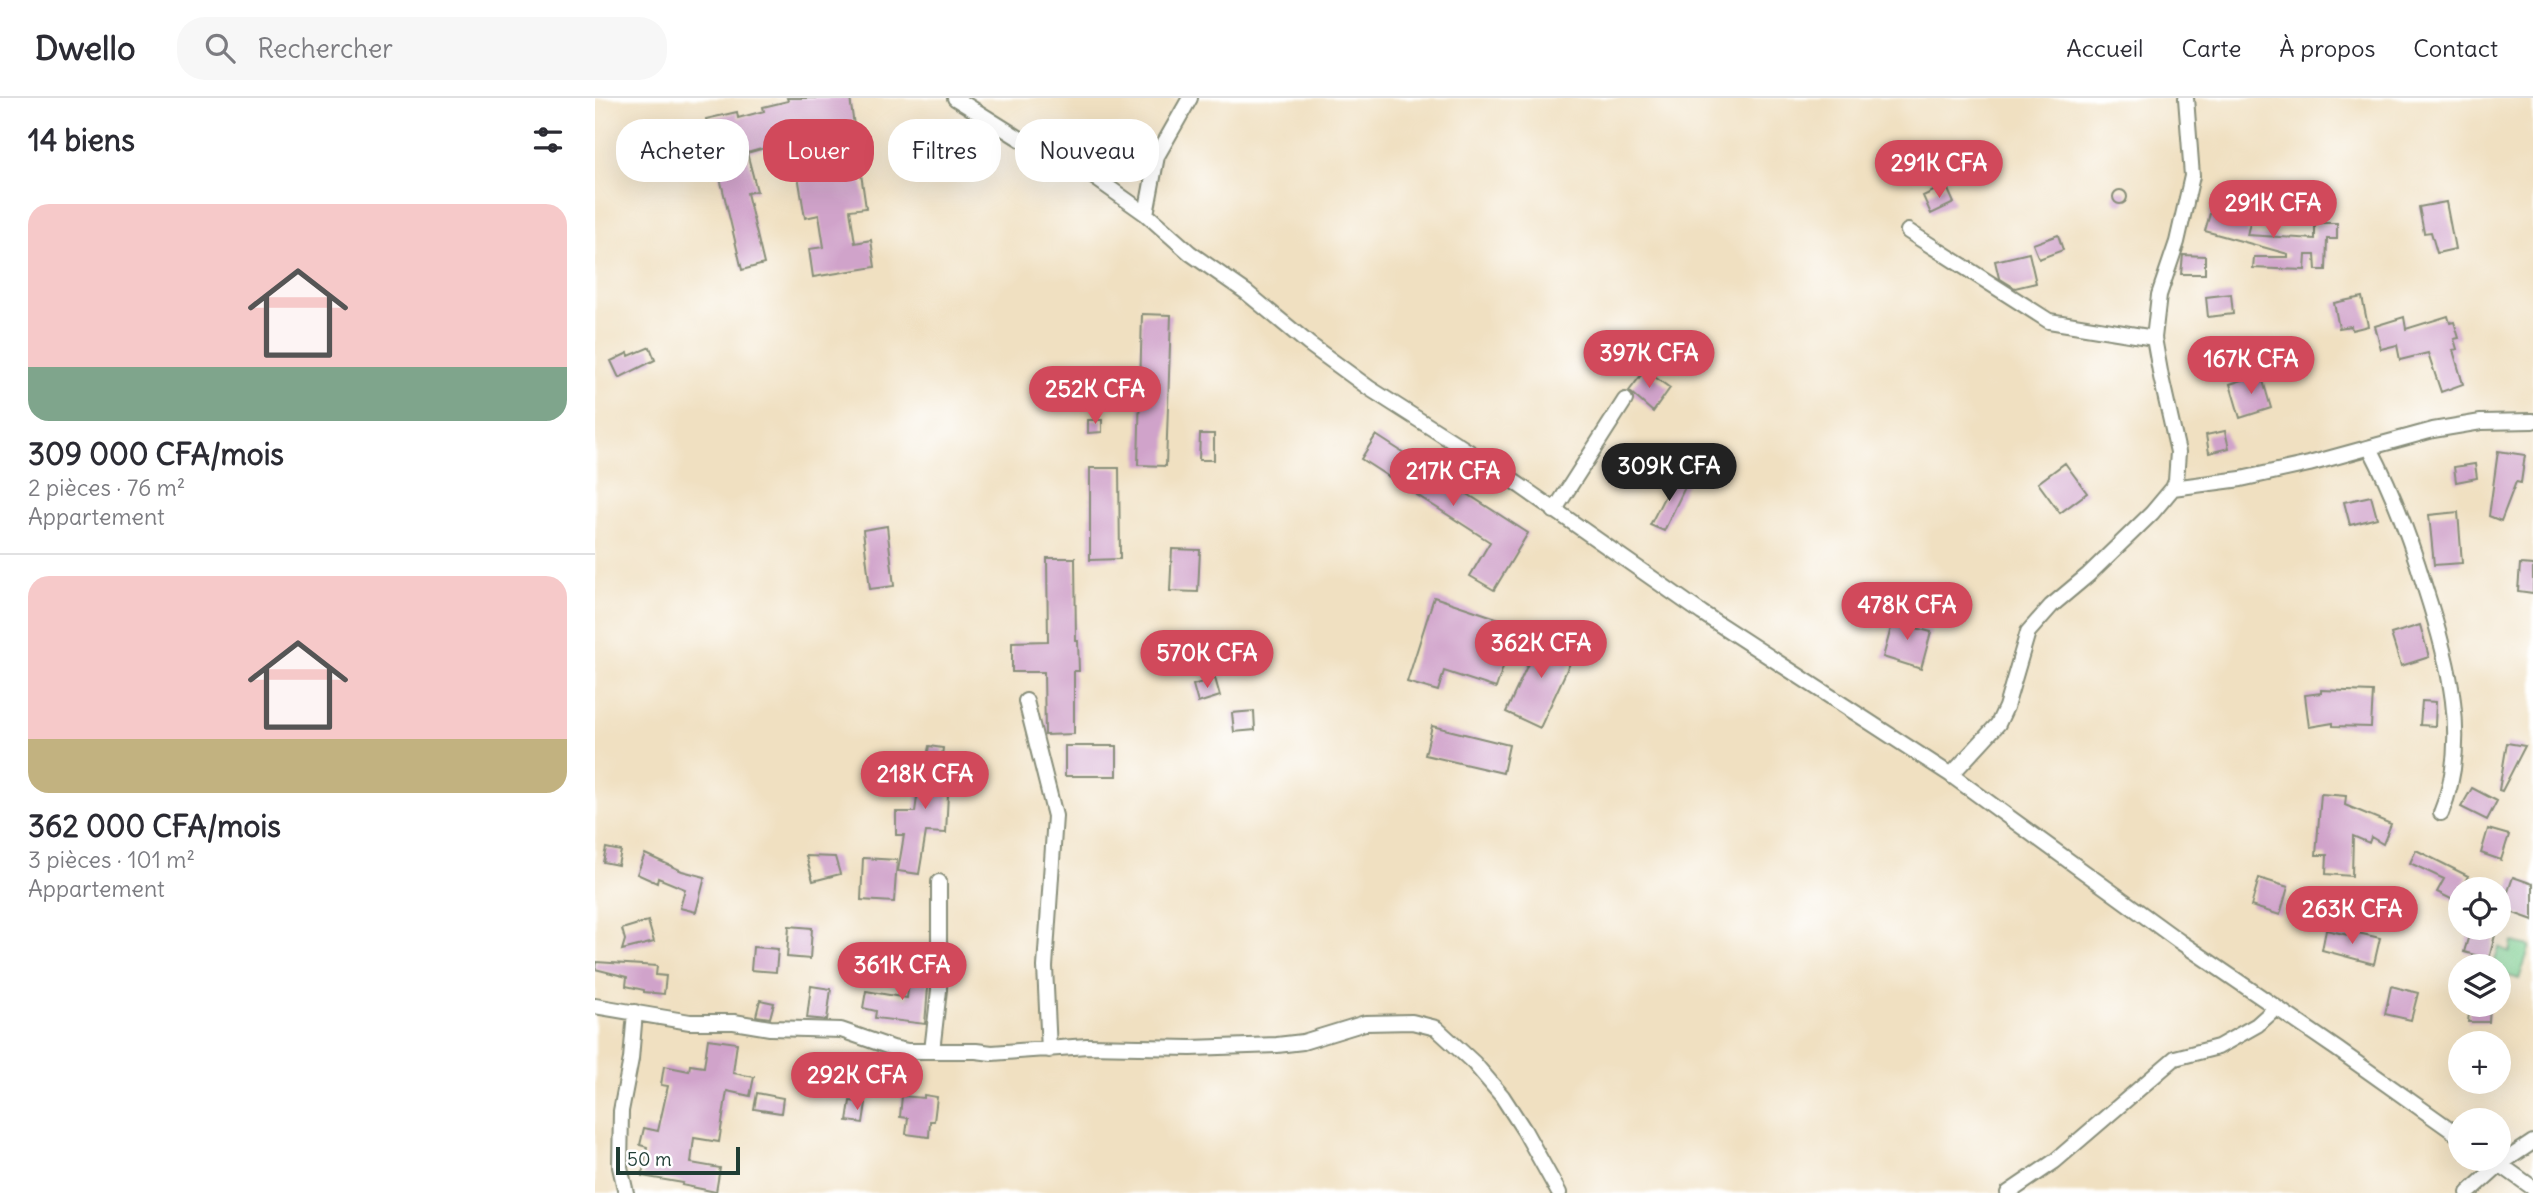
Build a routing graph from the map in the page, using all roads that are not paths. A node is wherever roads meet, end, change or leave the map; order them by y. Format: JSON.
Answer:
{"nodes":[{"id":1,"x":955,"y":98,"type":"edge"},
{"id":2,"x":1190,"y":98,"type":"edge"},
{"id":3,"x":2186,"y":98,"type":"edge"},
{"id":4,"x":1146,"y":214,"type":"junction"},
{"id":5,"x":1908,"y":231,"type":"dead end"},
{"id":6,"x":2154,"y":338,"type":"junction"},
{"id":7,"x":1625,"y":400,"type":"dead end"},
{"id":8,"x":2533,"y":421,"type":"edge"},
{"id":9,"x":2369,"y":448,"type":"junction"},
{"id":10,"x":2173,"y":488,"type":"junction"},
{"id":11,"x":1554,"y":512,"type":"junction"},
{"id":12,"x":1026,"y":701,"type":"dead end"},
{"id":13,"x":1951,"y":775,"type":"junction"},
{"id":14,"x":2441,"y":813,"type":"dead end"},
{"id":15,"x":939,"y":882,"type":"dead end"},
{"id":16,"x":595,"y":1006,"type":"edge"},
{"id":17,"x":2276,"y":1007,"type":"junction"},
{"id":18,"x":635,"y":1012,"type":"junction"},
{"id":19,"x":1049,"y":1050,"type":"junction"},
{"id":20,"x":932,"y":1051,"type":"junction"},
{"id":21,"x":2448,"y":1128,"type":"edge"},
{"id":22,"x":2533,"y":1143,"type":"edge"},
{"id":23,"x":2511,"y":1154,"type":"edge"},
{"id":24,"x":2487,"y":1171,"type":"edge"},
{"id":25,"x":2510,"y":1171,"type":"edge"},
{"id":26,"x":2533,"y":1188,"type":"edge"},
{"id":27,"x":626,"y":1193,"type":"edge"},
{"id":28,"x":1559,"y":1193,"type":"edge"},
{"id":29,"x":2008,"y":1193,"type":"edge"},
{"id":30,"x":2468,"y":1193,"type":"edge"}],
"edges":[{"from":1,"to":4,"type":"street"},
{"from":2,"to":4,"type":"street"},
{"from":3,"to":6,"type":"street"},
{"from":4,"to":11,"type":"street"},
{"from":5,"to":6,"type":"street"},
{"from":6,"to":10,"type":"street"},
{"from":7,"to":11,"type":"street"},
{"from":8,"to":9,"type":"street"},
{"from":9,"to":10,"type":"street"},
{"from":9,"to":14,"type":"street"},
{"from":10,"to":13,"type":"street"},
{"from":11,"to":13,"type":"street"},
{"from":12,"to":19,"type":"street"},
{"from":13,"to":17,"type":"street"},
{"from":15,"to":20,"type":"street"},
{"from":16,"to":18,"type":"street"},
{"from":17,"to":21,"type":"street"},
{"from":17,"to":29,"type":"street"},
{"from":18,"to":20,"type":"street"},
{"from":18,"to":27,"type":"street"},
{"from":19,"to":20,"type":"street"},
{"from":19,"to":28,"type":"street"},
{"from":22,"to":23,"type":"street"},
{"from":24,"to":30,"type":"street"},
{"from":25,"to":26,"type":"street"}]}
